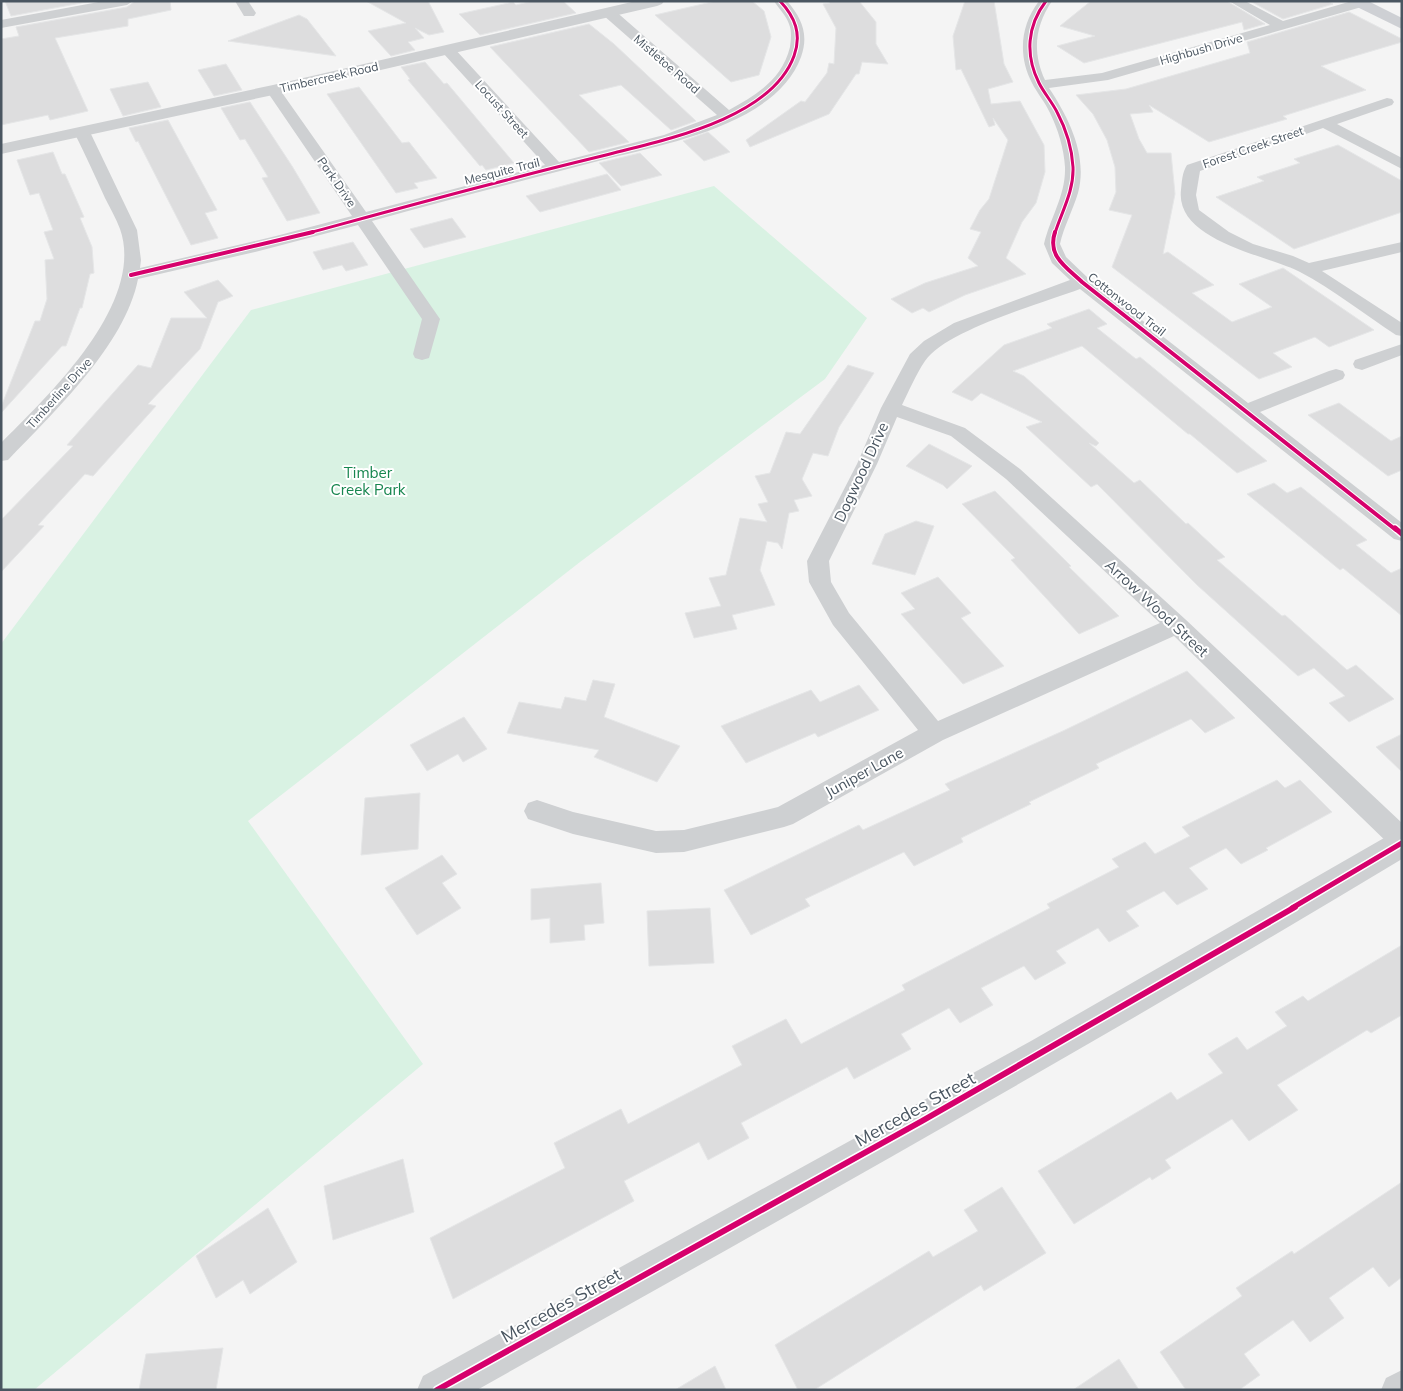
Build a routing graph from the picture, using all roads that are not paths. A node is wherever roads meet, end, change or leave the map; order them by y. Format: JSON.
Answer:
{"nodes":[{"id":1,"x":127,"y":1,"type":"edge"},
{"id":2,"x":240,"y":1,"type":"edge"},
{"id":3,"x":657,"y":1,"type":"edge"},
{"id":4,"x":780,"y":1,"type":"edge"},
{"id":5,"x":1046,"y":1,"type":"edge"},
{"id":6,"x":1235,"y":1,"type":"edge"},
{"id":7,"x":1358,"y":2,"type":"edge"},
{"id":8,"x":608,"y":12,"type":"junction"},
{"id":9,"x":249,"y":13,"type":"dead end"},
{"id":10,"x":1,"y":24,"type":"edge"},
{"id":11,"x":1402,"y":24,"type":"edge"},
{"id":12,"x":1282,"y":26,"type":"junction"},
{"id":13,"x":448,"y":50,"type":"junction"},
{"id":14,"x":1040,"y":85,"type":"junction"},
{"id":15,"x":274,"y":90,"type":"junction"},
{"id":16,"x":1387,"y":102,"type":"dead end"},
{"id":17,"x":727,"y":116,"type":"junction"},
{"id":18,"x":1324,"y":124,"type":"junction"},
{"id":19,"x":82,"y":132,"type":"junction"},
{"id":20,"x":1,"y":149,"type":"edge"},
{"id":21,"x":1402,"y":164,"type":"edge"},
{"id":22,"x":556,"y":168,"type":"junction"},
{"id":23,"x":362,"y":218,"type":"junction"},
{"id":24,"x":1402,"y":246,"type":"edge"},
{"id":25,"x":1307,"y":269,"type":"junction"},
{"id":26,"x":131,"y":275,"type":"junction"},
{"id":27,"x":1082,"y":282,"type":"junction"},
{"id":28,"x":1402,"y":331,"type":"edge"},
{"id":29,"x":1402,"y":349,"type":"edge"},
{"id":30,"x":422,"y":354,"type":"dead end"},
{"id":31,"x":1362,"y":364,"type":"dead end"},
{"id":32,"x":1336,"y":375,"type":"dead end"},
{"id":33,"x":891,"y":408,"type":"junction"},
{"id":34,"x":1246,"y":410,"type":"junction"},
{"id":35,"x":1,"y":455,"type":"edge"},
{"id":36,"x":1402,"y":534,"type":"edge"},
{"id":37,"x":1176,"y":625,"type":"junction"},
{"id":38,"x":934,"y":733,"type":"junction"},
{"id":39,"x":538,"y":811,"type":"dead end"},
{"id":40,"x":1402,"y":842,"type":"edge"},
{"id":41,"x":1402,"y":1387,"type":"edge"},
{"id":42,"x":436,"y":1390,"type":"edge"},
{"id":43,"x":1398,"y":1390,"type":"edge"}],
"edges":[{"from":1,"to":10,"type":"street"},
{"from":2,"to":9,"type":"street"},
{"from":3,"to":8,"type":"street","name":"Timbercreek Road"},
{"from":4,"to":17,"type":"street","name":"Mesquite Trail"},
{"from":5,"to":14,"type":"street","name":"Cottonwood Trail"},
{"from":6,"to":12,"type":"street"},
{"from":7,"to":11,"type":"main road"},
{"from":7,"to":12,"type":"street","name":"Highbush Drive"},
{"from":8,"to":13,"type":"street","name":"Timbercreek Road"},
{"from":8,"to":17,"type":"street","name":"Mistletoe Road"},
{"from":12,"to":14,"type":"street","name":"Highbush Drive"},
{"from":13,"to":15,"type":"street","name":"Timbercreek Road"},
{"from":13,"to":22,"type":"street","name":"Locust Street"},
{"from":14,"to":27,"type":"street","name":"Cottonwood Trail"},
{"from":15,"to":19,"type":"street","name":"Timbercreek Road"},
{"from":15,"to":23,"type":"street","name":"Park Drive"},
{"from":16,"to":18,"type":"street","name":"Forest Creek Street"},
{"from":17,"to":22,"type":"street","name":"Mesquite Trail"},
{"from":18,"to":21,"type":"street"},
{"from":18,"to":25,"type":"street","name":"Forest Creek Street"},
{"from":19,"to":20,"type":"street","name":"Timbercreek Road"},
{"from":19,"to":26,"type":"street","name":"Timberline Drive"},
{"from":22,"to":23,"type":"street","name":"Mesquite Trail"},
{"from":23,"to":26,"type":"street","name":"Mesquite Trail"},
{"from":23,"to":30,"type":"street","name":"Park Drive"},
{"from":24,"to":25,"type":"street"},
{"from":25,"to":28,"type":"street","name":"Forest Creek Street"},
{"from":26,"to":35,"type":"street","name":"Timberline Drive"},
{"from":27,"to":33,"type":"street","name":"Dogwood Drive"},
{"from":27,"to":34,"type":"street","name":"Cottonwood Trail"},
{"from":29,"to":31,"type":"street"},
{"from":32,"to":34,"type":"street"},
{"from":33,"to":37,"type":"street","name":"Arrow Wood Street"},
{"from":33,"to":38,"type":"street","name":"Dogwood Drive"},
{"from":34,"to":36,"type":"street","name":"Cottonwood Trail"},
{"from":37,"to":38,"type":"street","name":"Juniper Lane"},
{"from":37,"to":40,"type":"street","name":"Arrow Wood Street"},
{"from":38,"to":39,"type":"street","name":"Juniper Lane"},
{"from":40,"to":42,"type":"street","name":"Mercedes Street"},
{"from":41,"to":43,"type":"street"}]}
